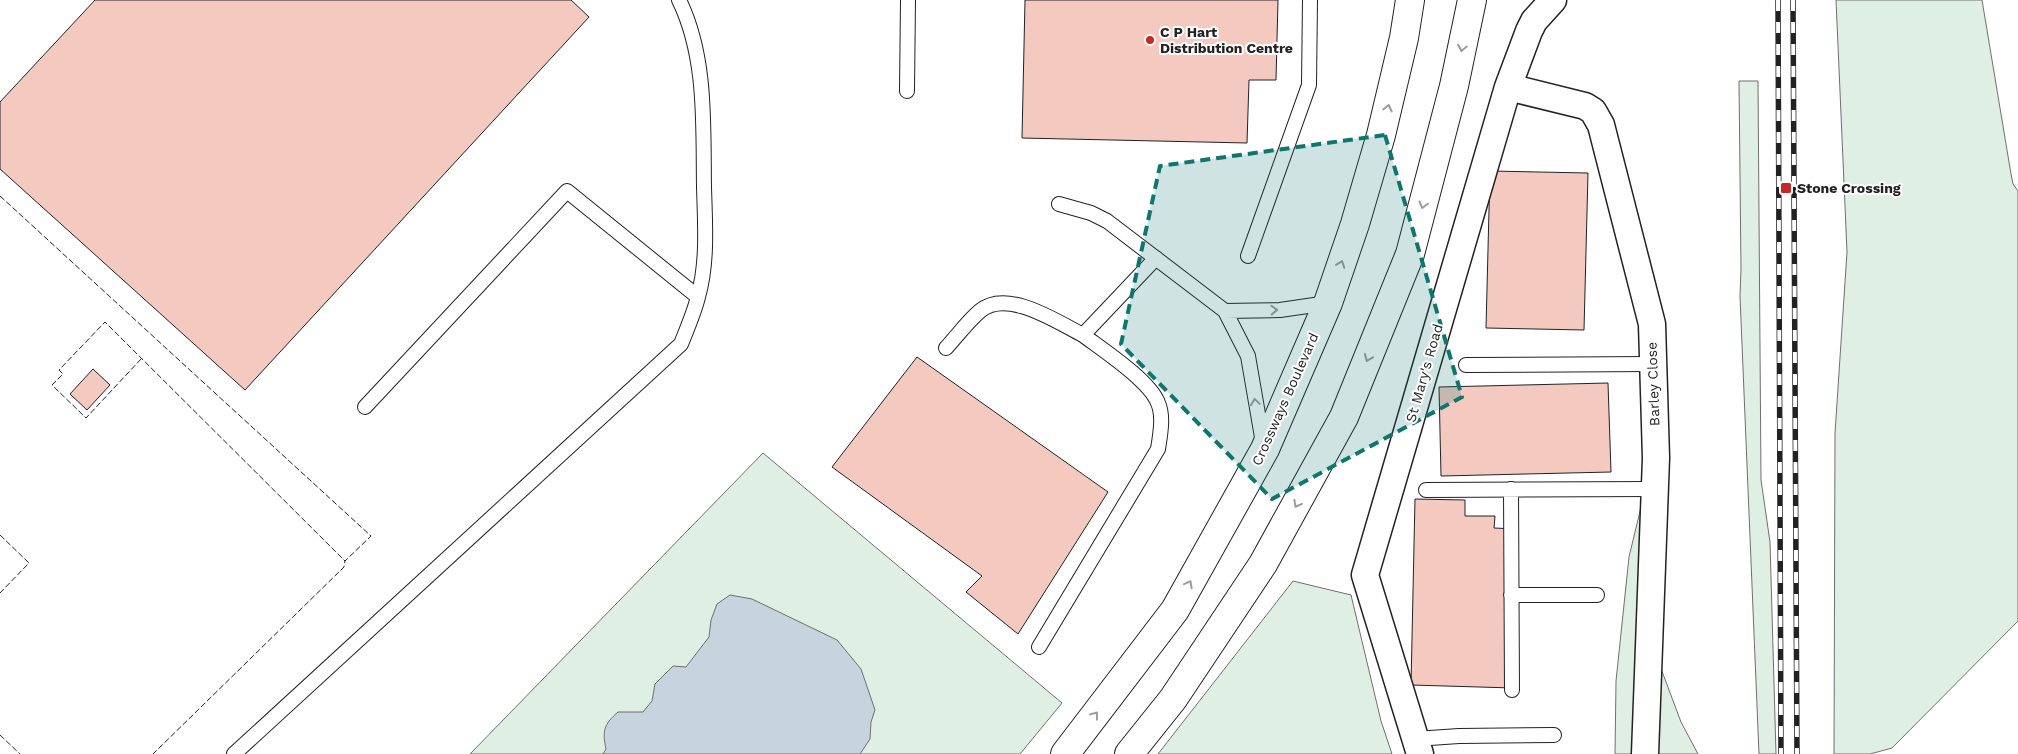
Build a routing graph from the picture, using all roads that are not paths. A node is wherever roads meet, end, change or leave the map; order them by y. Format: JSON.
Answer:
{"nodes":[{"id":1,"x":679,"y":0,"type":"edge"},
{"id":2,"x":908,"y":0,"type":"edge"},
{"id":3,"x":1310,"y":0,"type":"edge"},
{"id":4,"x":1410,"y":0,"type":"edge"},
{"id":5,"x":1472,"y":0,"type":"edge"},
{"id":6,"x":1553,"y":0,"type":"edge"},
{"id":7,"x":1508,"y":87,"type":"junction"},
{"id":8,"x":907,"y":91,"type":"dead end"},
{"id":9,"x":1059,"y":204,"type":"dead end"},
{"id":10,"x":1248,"y":256,"type":"dead end"},
{"id":11,"x":1156,"y":258,"type":"junction"},
{"id":12,"x":698,"y":297,"type":"junction"},
{"id":13,"x":1328,"y":303,"type":"junction"},
{"id":14,"x":1225,"y":311,"type":"junction"},
{"id":15,"x":1083,"y":335,"type":"junction"},
{"id":16,"x":946,"y":348,"type":"dead end"},
{"id":17,"x":1653,"y":364,"type":"junction"},
{"id":18,"x":1466,"y":365,"type":"dead end"},
{"id":19,"x":365,"y":407,"type":"dead end"},
{"id":20,"x":1265,"y":449,"type":"junction"},
{"id":21,"x":1511,"y":489,"type":"junction"},
{"id":22,"x":1655,"y":489,"type":"junction"},
{"id":23,"x":1426,"y":490,"type":"dead end"},
{"id":24,"x":1511,"y":595,"type":"junction"},
{"id":25,"x":1597,"y":595,"type":"dead end"},
{"id":26,"x":1039,"y":647,"type":"dead end"},
{"id":27,"x":1512,"y":690,"type":"dead end"},
{"id":28,"x":1554,"y":735,"type":"dead end"},
{"id":29,"x":1417,"y":746,"type":"edge"},
{"id":30,"x":234,"y":754,"type":"edge"},
{"id":31,"x":1065,"y":754,"type":"edge"},
{"id":32,"x":1129,"y":754,"type":"edge"},
{"id":33,"x":1645,"y":754,"type":"edge"}],
"edges":[{"from":1,"to":12,"type":"lane"},
{"from":2,"to":8,"type":"lane"},
{"from":3,"to":10,"type":"lane"},
{"from":13,"to":4,"type":"main road","name":"Crossways Boulevard","one_way":true},
{"from":5,"to":32,"type":"main road","one_way":true},
{"from":6,"to":7,"type":"street","name":"St Mary's Road"},
{"from":7,"to":17,"type":"street","name":"Barley Close"},
{"from":7,"to":29,"type":"street","name":"St Mary's Road"},
{"from":9,"to":11,"type":"lane"},
{"from":11,"to":14,"type":"lane"},
{"from":11,"to":15,"type":"lane"},
{"from":12,"to":19,"type":"lane"},
{"from":12,"to":30,"type":"lane"},
{"from":14,"to":13,"type":"lane","one_way":true},
{"from":13,"to":20,"type":"main road","name":"Crossways Boulevard"},
{"from":20,"to":14,"type":"lane","one_way":true},
{"from":15,"to":16,"type":"lane"},
{"from":15,"to":26,"type":"lane"},
{"from":17,"to":18,"type":"lane"},
{"from":17,"to":22,"type":"street","name":"Barley Close"},
{"from":31,"to":20,"type":"main road","name":"Crossways Boulevard","one_way":true},
{"from":21,"to":22,"type":"lane"},
{"from":21,"to":23,"type":"lane"},
{"from":21,"to":24,"type":"lane"},
{"from":22,"to":33,"type":"street","name":"Barley Close"},
{"from":24,"to":25,"type":"lane"},
{"from":24,"to":27,"type":"lane"},
{"from":28,"to":29,"type":"lane"}]}
